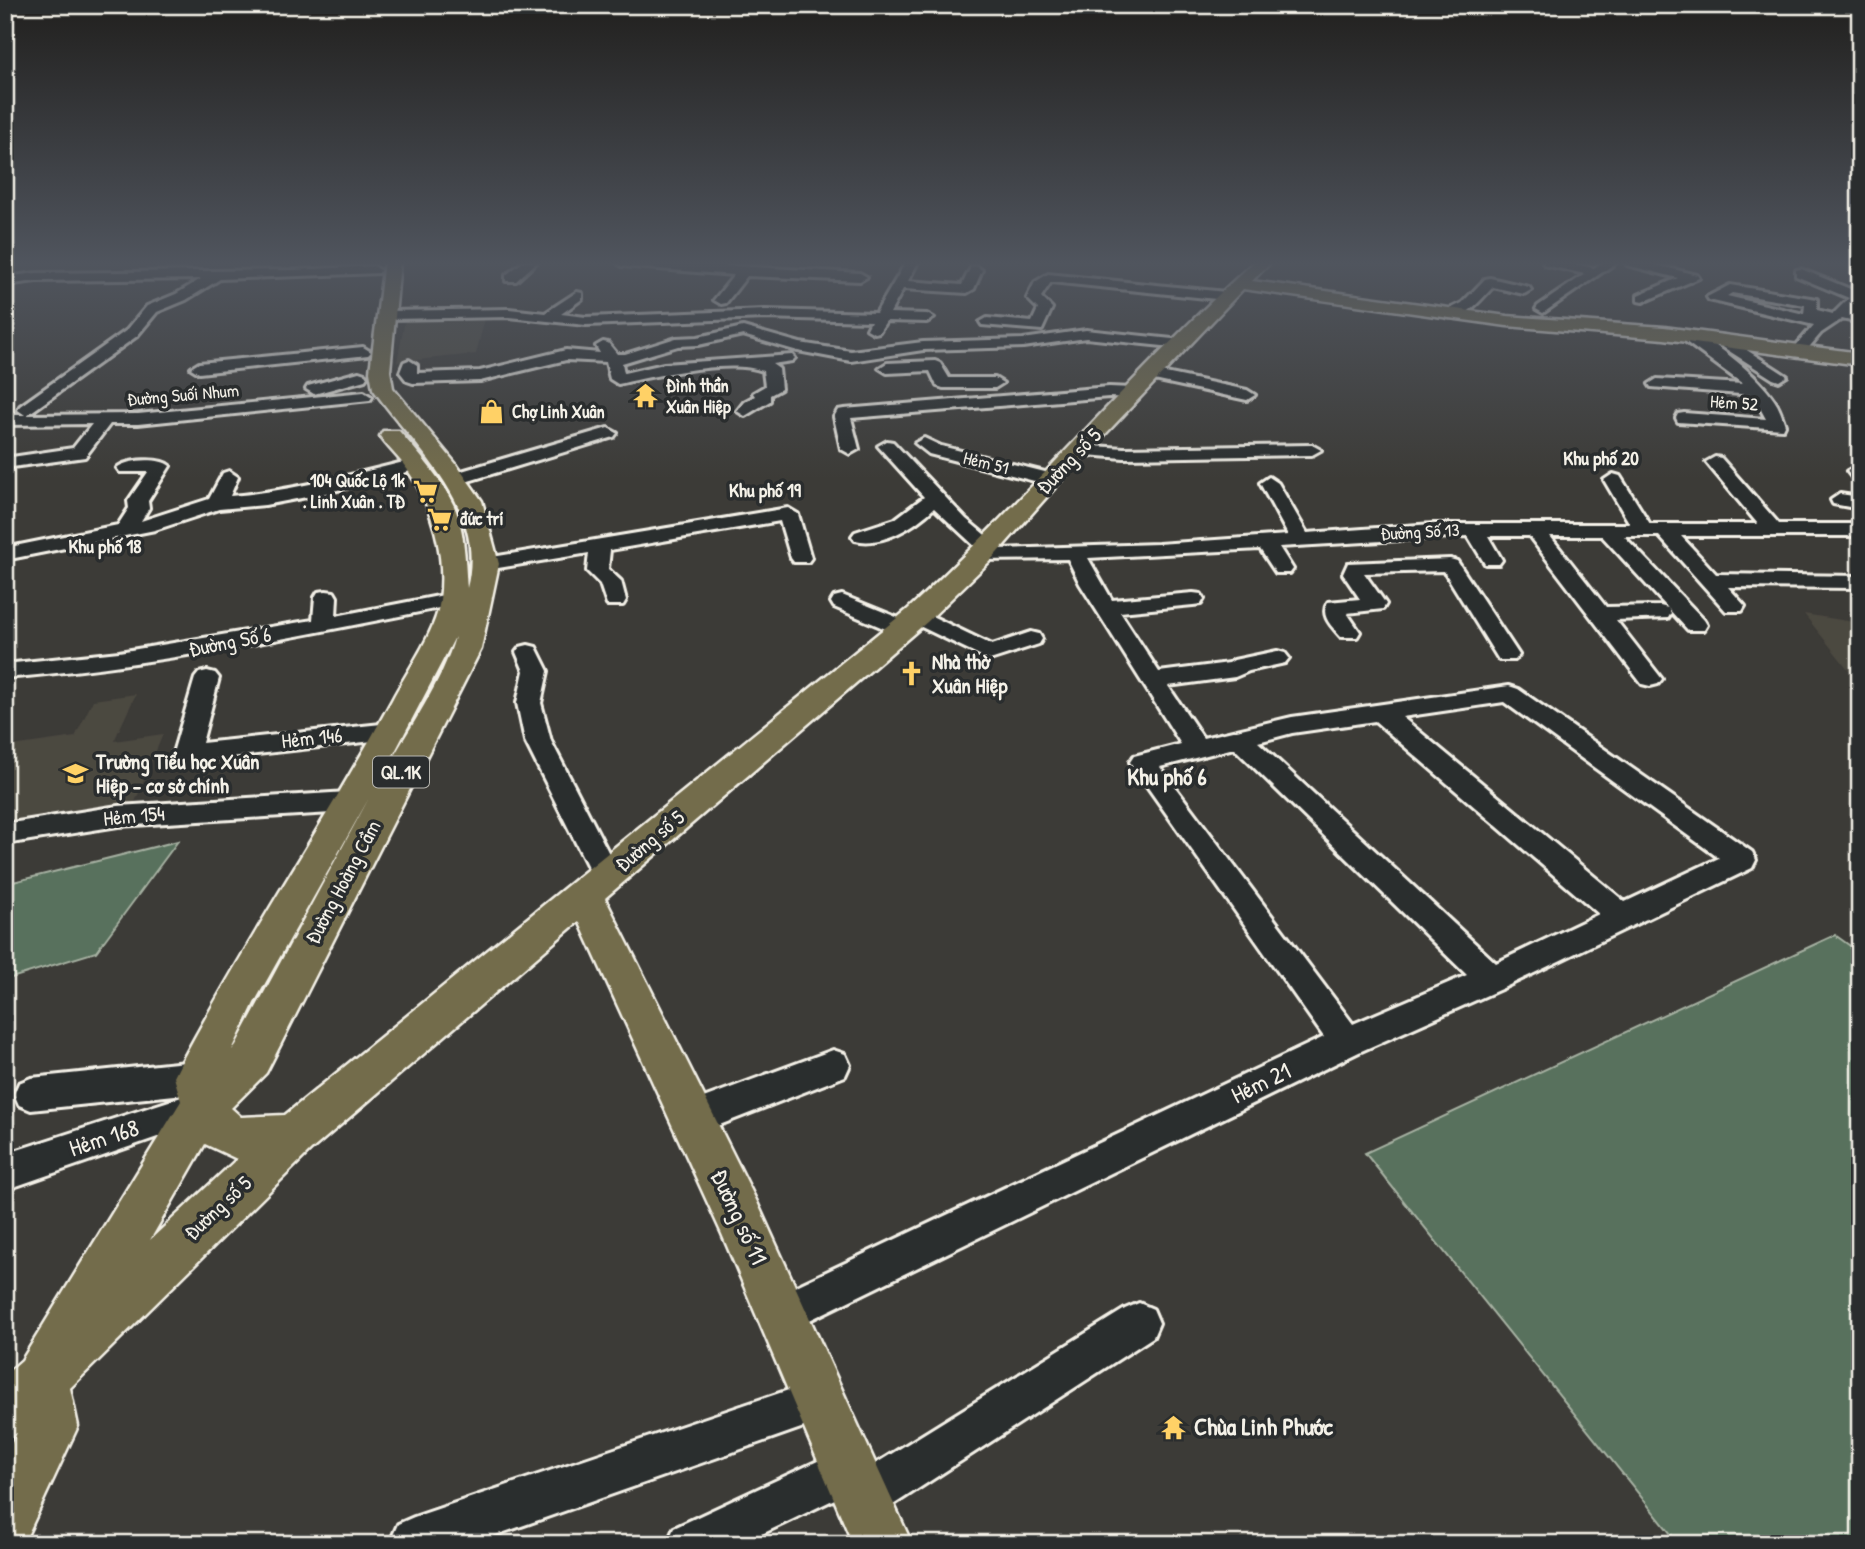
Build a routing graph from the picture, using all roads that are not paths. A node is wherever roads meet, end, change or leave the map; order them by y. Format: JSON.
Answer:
{"nodes":[{"id":1,"x":130,"y":334,"type":"edge"},
{"id":2,"x":386,"y":334,"type":"edge"},
{"id":3,"x":387,"y":334,"type":"edge"},
{"id":4,"x":595,"y":334,"type":"edge"},
{"id":5,"x":728,"y":334,"type":"edge"},
{"id":6,"x":754,"y":334,"type":"edge"},
{"id":7,"x":872,"y":334,"type":"edge"},
{"id":8,"x":988,"y":334,"type":"edge"},
{"id":9,"x":1084,"y":334,"type":"edge"},
{"id":10,"x":1089,"y":334,"type":"edge"},
{"id":11,"x":1191,"y":334,"type":"edge"},
{"id":12,"x":1669,"y":334,"type":"edge"},
{"id":13,"x":1816,"y":334,"type":"edge"},
{"id":14,"x":1687,"y":336,"type":"junction"},
{"id":15,"x":1720,"y":339,"type":"junction"},
{"id":16,"x":867,"y":343,"type":"dead end"},
{"id":17,"x":1182,"y":344,"type":"junction"},
{"id":18,"x":1800,"y":349,"type":"junction"},
{"id":19,"x":787,"y":358,"type":"dead end"},
{"id":20,"x":613,"y":359,"type":"junction"},
{"id":21,"x":986,"y":359,"type":"junction"},
{"id":22,"x":1860,"y":359,"type":"edge"},
{"id":23,"x":753,"y":362,"type":"junction"},
{"id":24,"x":388,"y":365,"type":"junction"},
{"id":25,"x":199,"y":368,"type":"dead end"},
{"id":26,"x":887,"y":368,"type":"dead end"},
{"id":27,"x":1740,"y":376,"type":"junction"},
{"id":28,"x":1779,"y":376,"type":"dead end"},
{"id":29,"x":1142,"y":384,"type":"junction"},
{"id":30,"x":1757,"y":390,"type":"junction"},
{"id":31,"x":1247,"y":395,"type":"dead end"},
{"id":32,"x":1000,"y":401,"type":"junction"},
{"id":33,"x":371,"y":408,"type":"junction"},
{"id":34,"x":5,"y":410,"type":"edge"},
{"id":35,"x":26,"y":410,"type":"junction"},
{"id":36,"x":745,"y":411,"type":"dead end"},
{"id":37,"x":1684,"y":418,"type":"dead end"},
{"id":38,"x":105,"y":419,"type":"junction"},
{"id":39,"x":5,"y":420,"type":"edge"},
{"id":40,"x":608,"y":433,"type":"dead end"},
{"id":41,"x":924,"y":443,"type":"dead end"},
{"id":42,"x":887,"y":446,"type":"dead end"},
{"id":43,"x":850,"y":449,"type":"dead end"},
{"id":44,"x":1079,"y":450,"type":"junction"},
{"id":45,"x":1312,"y":450,"type":"dead end"},
{"id":46,"x":1715,"y":462,"type":"dead end"},
{"id":47,"x":5,"y":463,"type":"edge"},
{"id":48,"x":416,"y":464,"type":"junction"},
{"id":49,"x":125,"y":468,"type":"dead end"},
{"id":50,"x":229,"y":477,"type":"dead end"},
{"id":51,"x":455,"y":479,"type":"junction"},
{"id":52,"x":1050,"y":479,"type":"junction"},
{"id":53,"x":1613,"y":480,"type":"dead end"},
{"id":54,"x":1269,"y":483,"type":"dead end"},
{"id":55,"x":936,"y":497,"type":"junction"},
{"id":56,"x":1840,"y":500,"type":"dead end"},
{"id":57,"x":217,"y":503,"type":"junction"},
{"id":58,"x":1860,"y":503,"type":"edge"},
{"id":59,"x":126,"y":529,"type":"junction"},
{"id":60,"x":1534,"y":529,"type":"junction"},
{"id":61,"x":1606,"y":529,"type":"junction"},
{"id":62,"x":1643,"y":529,"type":"junction"},
{"id":63,"x":1664,"y":529,"type":"junction"},
{"id":64,"x":1474,"y":530,"type":"junction"},
{"id":65,"x":1774,"y":530,"type":"junction"},
{"id":66,"x":1860,"y":530,"type":"edge"},
{"id":67,"x":1387,"y":533,"type":"junction"},
{"id":68,"x":862,"y":536,"type":"dead end"},
{"id":69,"x":1300,"y":539,"type":"junction"},
{"id":70,"x":600,"y":544,"type":"junction"},
{"id":71,"x":15,"y":552,"type":"edge"},
{"id":72,"x":985,"y":552,"type":"junction"},
{"id":73,"x":1075,"y":553,"type":"junction"},
{"id":74,"x":1275,"y":556,"type":"junction"},
{"id":75,"x":801,"y":558,"type":"dead end"},
{"id":76,"x":1492,"y":560,"type":"dead end"},
{"id":77,"x":486,"y":564,"type":"junction"},
{"id":78,"x":1215,"y":564,"type":"dead end"},
{"id":79,"x":1407,"y":565,"type":"junction"},
{"id":80,"x":5,"y":574,"type":"edge"},
{"id":81,"x":1713,"y":580,"type":"junction"},
{"id":82,"x":1860,"y":582,"type":"edge"},
{"id":83,"x":326,"y":597,"type":"dead end"},
{"id":84,"x":454,"y":599,"type":"junction"},
{"id":85,"x":1193,"y":599,"type":"dead end"},
{"id":86,"x":615,"y":600,"type":"dead end"},
{"id":87,"x":842,"y":602,"type":"dead end"},
{"id":88,"x":1734,"y":606,"type":"dead end"},
{"id":89,"x":1106,"y":607,"type":"junction"},
{"id":90,"x":1660,"y":613,"type":"dead end"},
{"id":91,"x":1600,"y":614,"type":"junction"},
{"id":92,"x":910,"y":622,"type":"junction"},
{"id":93,"x":324,"y":624,"type":"junction"},
{"id":94,"x":1696,"y":625,"type":"dead end"},
{"id":95,"x":1349,"y":632,"type":"dead end"},
{"id":96,"x":1031,"y":639,"type":"dead end"},
{"id":97,"x":528,"y":652,"type":"dead end"},
{"id":98,"x":1507,"y":655,"type":"dead end"},
{"id":99,"x":1277,"y":658,"type":"dead end"},
{"id":100,"x":5,"y":671,"type":"edge"},
{"id":101,"x":207,"y":678,"type":"dead end"},
{"id":102,"x":1650,"y":679,"type":"dead end"},
{"id":103,"x":1153,"y":680,"type":"junction"},
{"id":104,"x":1380,"y":712,"type":"junction"},
{"id":105,"x":391,"y":731,"type":"junction"},
{"id":106,"x":1240,"y":739,"type":"junction"},
{"id":107,"x":1197,"y":749,"type":"junction"},
{"id":108,"x":348,"y":802,"type":"junction"},
{"id":109,"x":5,"y":834,"type":"edge"},
{"id":110,"x":596,"y":886,"type":"junction"},
{"id":111,"x":1621,"y":916,"type":"junction"},
{"id":112,"x":1492,"y":979,"type":"junction"},
{"id":113,"x":1347,"y":1042,"type":"junction"},
{"id":114,"x":833,"y":1065,"type":"dead end"},
{"id":115,"x":199,"y":1091,"type":"junction"},
{"id":116,"x":31,"y":1094,"type":"dead end"},
{"id":117,"x":694,"y":1118,"type":"junction"},
{"id":118,"x":295,"y":1135,"type":"junction"},
{"id":119,"x":5,"y":1171,"type":"edge"},
{"id":120,"x":783,"y":1313,"type":"junction"},
{"id":121,"x":1139,"y":1323,"type":"dead end"},
{"id":122,"x":23,"y":1395,"type":"edge"},
{"id":123,"x":821,"y":1400,"type":"junction"},
{"id":124,"x":857,"y":1483,"type":"junction"},
{"id":125,"x":5,"y":1517,"type":"edge"},
{"id":126,"x":414,"y":1540,"type":"dead end"},
{"id":127,"x":690,"y":1544,"type":"edge"},
{"id":128,"x":883,"y":1544,"type":"edge"}],
"edges":[{"from":1,"to":35,"type":"street"},
{"from":2,"to":24,"type":"main road","name":"Đường Hoàng Cầm","number":"QL.1K"},
{"from":3,"to":24,"type":"main road","name":"Đường Hoàng Cầm","number":"QL.1K"},
{"from":4,"to":20,"type":"street"},
{"from":5,"to":20,"type":"street"},
{"from":6,"to":21,"type":"street"},
{"from":7,"to":16,"type":"street"},
{"from":8,"to":21,"type":"street"},
{"from":9,"to":21,"type":"street"},
{"from":10,"to":17,"type":"street"},
{"from":11,"to":17,"type":"main road","name":"Đường số 5"},
{"from":12,"to":14,"type":"main road"},
{"from":13,"to":18,"type":"street"},
{"from":14,"to":15,"type":"main road"},
{"from":14,"to":27,"type":"street","name":"Hẻm 52"},
{"from":15,"to":18,"type":"main road"},
{"from":15,"to":28,"type":"street"},
{"from":17,"to":29,"type":"main road","name":"Đường số 5"},
{"from":18,"to":22,"type":"main road"},
{"from":19,"to":23,"type":"street"},
{"from":20,"to":23,"type":"street"},
{"from":20,"to":24,"type":"street"},
{"from":21,"to":26,"type":"street"},
{"from":21,"to":32,"type":"street"},
{"from":23,"to":36,"type":"street"},
{"from":24,"to":25,"type":"street"},
{"from":24,"to":33,"type":"main road","name":"Đường Hoàng Cầm","number":"QL.1K"},
{"from":24,"to":35,"type":"street"},
{"from":24,"to":51,"type":"main road","name":"Đường Hoàng Cầm","number":"QL.1K"},
{"from":27,"to":30,"type":"street","name":"Hẻm 52"},
{"from":27,"to":30,"type":"street"},
{"from":29,"to":31,"type":"street"},
{"from":29,"to":32,"type":"street"},
{"from":29,"to":44,"type":"main road","name":"Đường số 5"},
{"from":30,"to":37,"type":"street","name":"Hẻm 52"},
{"from":32,"to":43,"type":"street"},
{"from":33,"to":38,"type":"street","name":"Đường Suối Nhum"},
{"from":33,"to":48,"type":"main road","name":"Đường Hoàng Cầm","number":"QL.1K"},
{"from":34,"to":35,"type":"street"},
{"from":38,"to":39,"type":"street","name":"Đường Suối Nhum"},
{"from":38,"to":47,"type":"street"},
{"from":40,"to":51,"type":"street"},
{"from":41,"to":52,"type":"street","name":"Hẻm 51"},
{"from":42,"to":55,"type":"street"},
{"from":44,"to":45,"type":"street"},
{"from":44,"to":52,"type":"main road","name":"Đường số 5"},
{"from":46,"to":65,"type":"street"},
{"from":48,"to":57,"type":"street"},
{"from":48,"to":84,"type":"main road","name":"Đường Hoàng Cầm","number":"QL.1K"},
{"from":49,"to":59,"type":"street"},
{"from":50,"to":57,"type":"street"},
{"from":51,"to":77,"type":"main road","name":"Đường Hoàng Cầm","number":"QL.1K"},
{"from":52,"to":72,"type":"main road","name":"Đường số 5"},
{"from":53,"to":62,"type":"street"},
{"from":54,"to":69,"type":"street"},
{"from":55,"to":68,"type":"street"},
{"from":55,"to":72,"type":"street"},
{"from":56,"to":58,"type":"street"},
{"from":57,"to":59,"type":"street"},
{"from":59,"to":71,"type":"street"},
{"from":60,"to":61,"type":"street","name":"Đường Số 13"},
{"from":60,"to":64,"type":"street","name":"Đường Số 13"},
{"from":60,"to":91,"type":"street"},
{"from":61,"to":62,"type":"street","name":"Đường Số 13"},
{"from":61,"to":94,"type":"street"},
{"from":62,"to":63,"type":"street","name":"Đường Số 13"},
{"from":63,"to":65,"type":"street","name":"Đường Số 13"},
{"from":63,"to":81,"type":"street"},
{"from":64,"to":67,"type":"street","name":"Đường Số 13"},
{"from":64,"to":76,"type":"street"},
{"from":65,"to":66,"type":"street","name":"Đường Số 13"},
{"from":67,"to":69,"type":"street","name":"Đường Số 13"},
{"from":67,"to":79,"type":"street"},
{"from":69,"to":74,"type":"street","name":"Đường Số 13"},
{"from":70,"to":75,"type":"street"},
{"from":70,"to":77,"type":"street"},
{"from":70,"to":86,"type":"street"},
{"from":71,"to":80,"type":"street"},
{"from":72,"to":73,"type":"street","name":"Đường Số 13"},
{"from":72,"to":92,"type":"main road","name":"Đường số 5"},
{"from":73,"to":74,"type":"street","name":"Đường Số 13"},
{"from":73,"to":89,"type":"street"},
{"from":74,"to":78,"type":"street"},
{"from":77,"to":115,"type":"main road","name":"Đường Hoàng Cầm","number":"QL.1K"},
{"from":79,"to":95,"type":"street"},
{"from":79,"to":98,"type":"street"},
{"from":81,"to":82,"type":"street"},
{"from":81,"to":88,"type":"street"},
{"from":83,"to":93,"type":"street"},
{"from":84,"to":93,"type":"street","name":"Đường Số 6"},
{"from":84,"to":105,"type":"main road","name":"Đường Hoàng Cầm","number":"QL.1K"},
{"from":85,"to":89,"type":"street"},
{"from":87,"to":92,"type":"street"},
{"from":89,"to":103,"type":"street"},
{"from":90,"to":91,"type":"street"},
{"from":91,"to":102,"type":"street"},
{"from":92,"to":96,"type":"street"},
{"from":92,"to":110,"type":"main road","name":"Đường số 5"},
{"from":93,"to":100,"type":"street","name":"Đường Số 6"},
{"from":97,"to":110,"type":"street"},
{"from":99,"to":103,"type":"street"},
{"from":101,"to":105,"type":"street","name":"Hẻm 146"},
{"from":103,"to":107,"type":"street"},
{"from":104,"to":106,"type":"street"},
{"from":104,"to":111,"type":"street"},
{"from":104,"to":111,"type":"street","name":"Hẻm 21"},
{"from":105,"to":108,"type":"main road","name":"Đường Hoàng Cầm","number":"QL.1K"},
{"from":106,"to":107,"type":"street"},
{"from":106,"to":112,"type":"street"},
{"from":107,"to":113,"type":"street"},
{"from":108,"to":109,"type":"street","name":"Hẻm 154"},
{"from":108,"to":115,"type":"main road","name":"Đường Hoàng Cầm","number":"QL.1K"},
{"from":110,"to":117,"type":"main road","name":"Đường số 11"},
{"from":110,"to":118,"type":"main road","name":"Đường số 5"},
{"from":111,"to":112,"type":"street","name":"Hẻm 21"},
{"from":112,"to":113,"type":"street","name":"Hẻm 21"},
{"from":113,"to":120,"type":"street","name":"Hẻm 21"},
{"from":114,"to":117,"type":"street"},
{"from":115,"to":116,"type":"street"},
{"from":115,"to":118,"type":"main road"},
{"from":115,"to":119,"type":"street","name":"Hẻm 168"},
{"from":115,"to":122,"type":"main road","name":"Đường Hoàng Cầm","number":"QL.1K"},
{"from":117,"to":120,"type":"main road","name":"Đường số 11"},
{"from":118,"to":122,"type":"main road","name":"Đường số 5"},
{"from":120,"to":123,"type":"main road","name":"Đường số 11"},
{"from":121,"to":124,"type":"street"},
{"from":122,"to":125,"type":"main road"},
{"from":123,"to":124,"type":"main road","name":"Đường số 11"},
{"from":123,"to":126,"type":"street"},
{"from":124,"to":127,"type":"street"},
{"from":124,"to":128,"type":"main road","name":"Đường số 11"}]}
